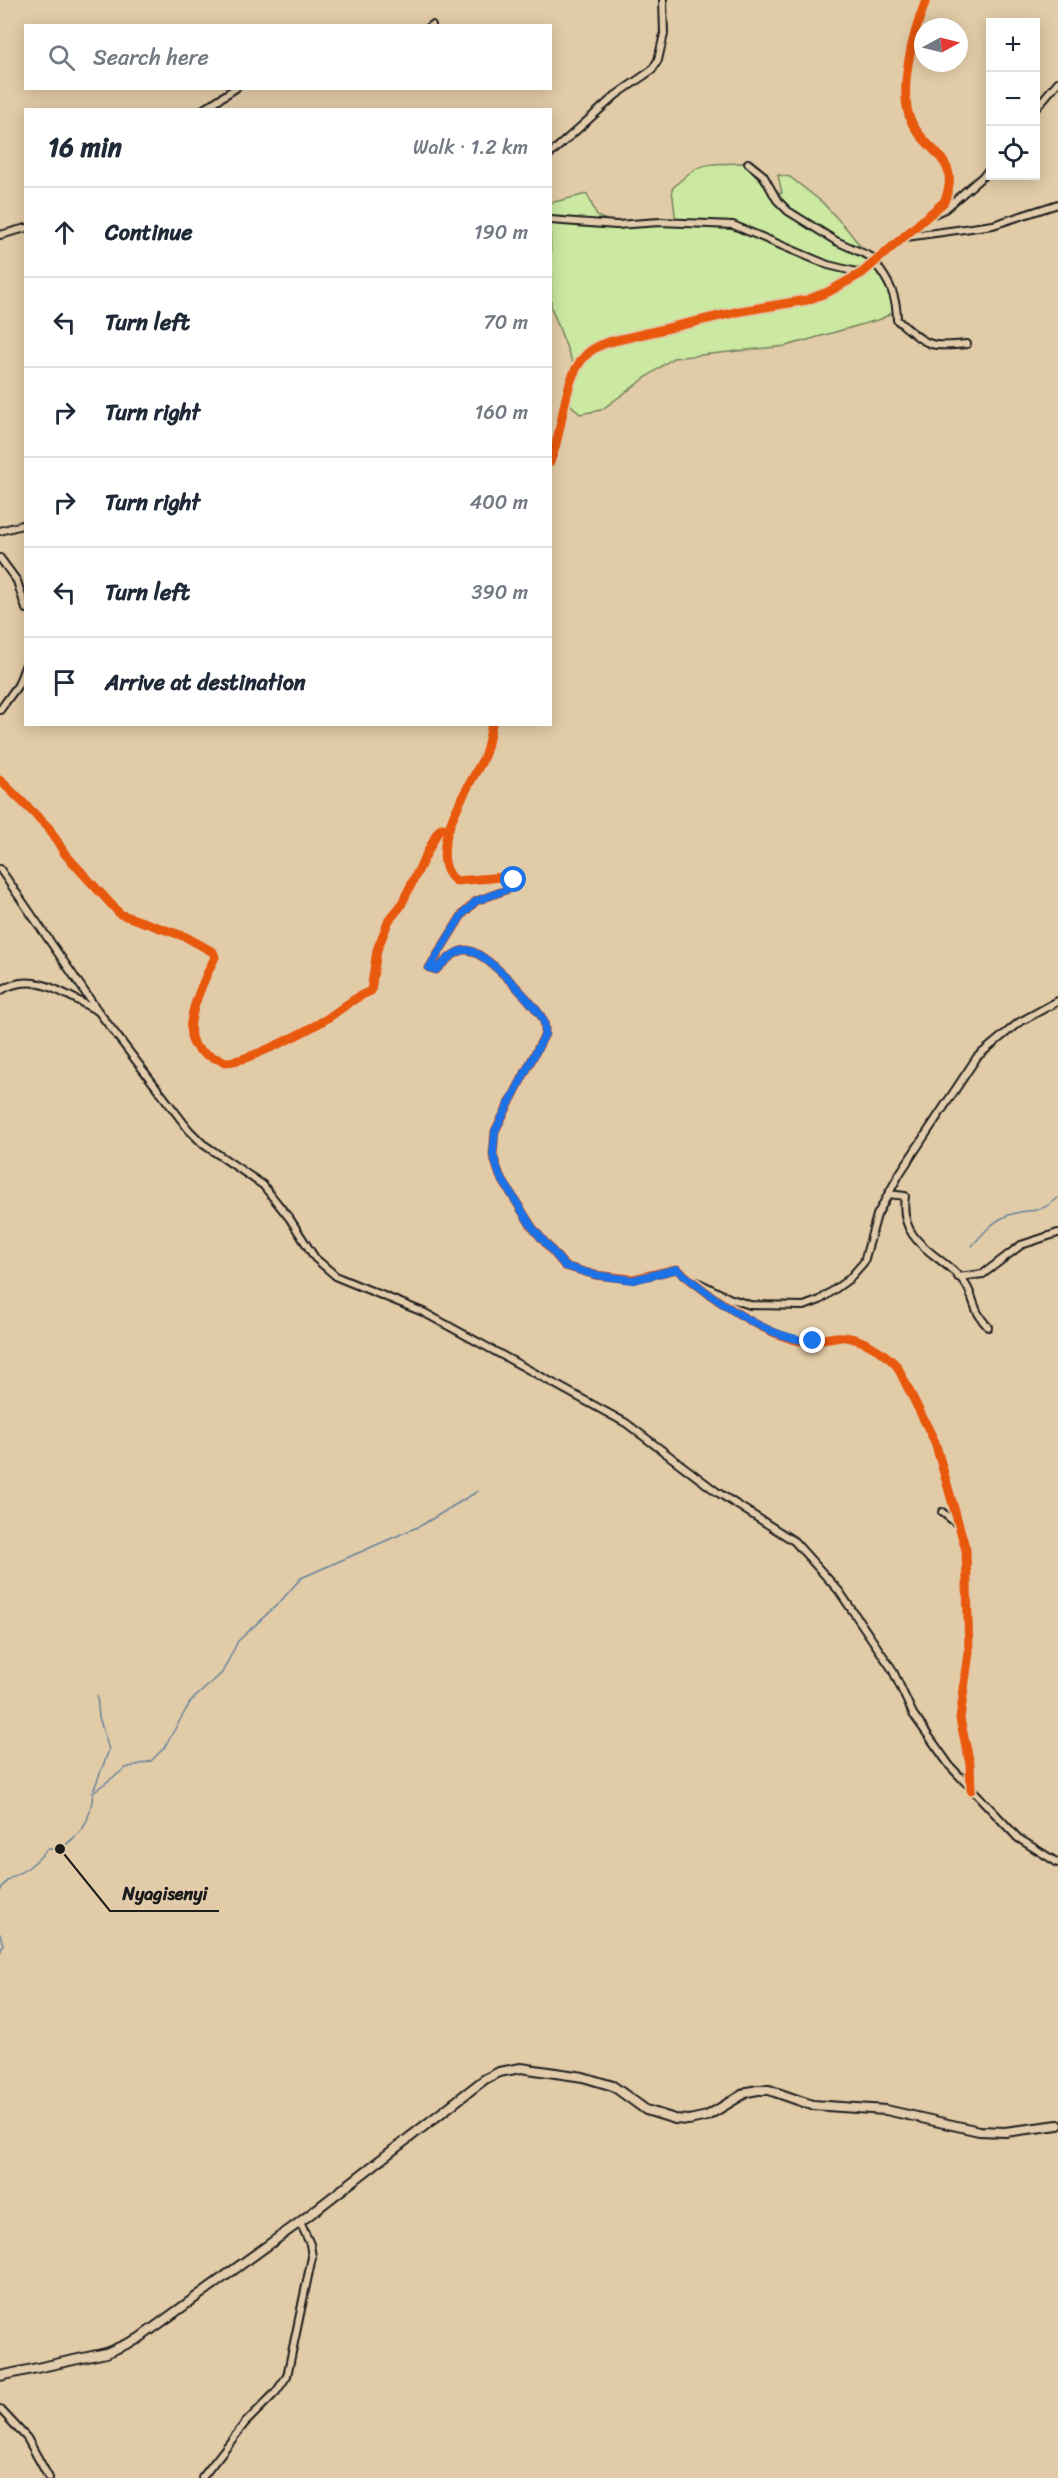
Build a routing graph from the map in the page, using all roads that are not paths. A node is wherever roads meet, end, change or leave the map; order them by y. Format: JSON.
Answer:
{"nodes":[{"id":1,"x":663,"y":0,"type":"edge"},
{"id":2,"x":926,"y":0,"type":"edge"},
{"id":3,"x":1058,"y":82,"type":"edge"},
{"id":4,"x":233,"y":90,"type":"edge"},
{"id":5,"x":1040,"y":102,"type":"edge"},
{"id":6,"x":205,"y":108,"type":"edge"},
{"id":7,"x":552,"y":152,"type":"edge"},
{"id":8,"x":748,"y":163,"type":"dead end"},
{"id":9,"x":986,"y":173,"type":"edge"},
{"id":10,"x":1058,"y":204,"type":"edge"},
{"id":11,"x":928,"y":217,"type":"junction"},
{"id":12,"x":552,"y":220,"type":"edge"},
{"id":13,"x":24,"y":229,"type":"edge"},
{"id":14,"x":0,"y":235,"type":"edge"},
{"id":15,"x":905,"y":237,"type":"junction"},
{"id":16,"x":877,"y":261,"type":"junction"},
{"id":17,"x":862,"y":273,"type":"junction"},
{"id":18,"x":967,"y":344,"type":"dead end"},
{"id":19,"x":552,"y":458,"type":"edge"},
{"id":20,"x":24,"y":525,"type":"edge"},
{"id":21,"x":0,"y":531,"type":"edge"},
{"id":22,"x":0,"y":558,"type":"edge"},
{"id":23,"x":24,"y":603,"type":"edge"},
{"id":24,"x":24,"y":669,"type":"edge"},
{"id":25,"x":0,"y":710,"type":"edge"},
{"id":26,"x":491,"y":726,"type":"edge"},
{"id":27,"x":0,"y":780,"type":"edge"},
{"id":28,"x":449,"y":830,"type":"junction"},
{"id":29,"x":0,"y":869,"type":"edge"},
{"id":30,"x":0,"y":991,"type":"edge"},
{"id":31,"x":1058,"y":1001,"type":"edge"},
{"id":32,"x":98,"y":1011,"type":"junction"},
{"id":33,"x":888,"y":1194,"type":"junction"},
{"id":34,"x":1058,"y":1233,"type":"edge"},
{"id":35,"x":958,"y":1277,"type":"junction"},
{"id":36,"x":687,"y":1278,"type":"junction"},
{"id":37,"x":988,"y":1327,"type":"dead end"},
{"id":38,"x":942,"y":1512,"type":"dead end"},
{"id":39,"x":961,"y":1527,"type":"junction"},
{"id":40,"x":971,"y":1790,"type":"junction"},
{"id":41,"x":1058,"y":1863,"type":"edge"},
{"id":42,"x":1058,"y":2125,"type":"edge"},
{"id":43,"x":300,"y":2222,"type":"junction"},
{"id":44,"x":0,"y":2376,"type":"edge"},
{"id":45,"x":0,"y":2409,"type":"edge"},
{"id":46,"x":49,"y":2478,"type":"edge"},
{"id":47,"x":202,"y":2478,"type":"edge"}],
"edges":[{"from":1,"to":7,"type":"street"},
{"from":2,"to":11,"type":"street"},
{"from":3,"to":5,"type":"street"},
{"from":4,"to":6,"type":"street"},
{"from":8,"to":16,"type":"street"},
{"from":9,"to":11,"type":"street"},
{"from":10,"to":15,"type":"street"},
{"from":11,"to":15,"type":"street"},
{"from":12,"to":17,"type":"street"},
{"from":13,"to":14,"type":"street"},
{"from":15,"to":16,"type":"street"},
{"from":16,"to":17,"type":"street"},
{"from":16,"to":18,"type":"street"},
{"from":17,"to":19,"type":"street"},
{"from":20,"to":21,"type":"street"},
{"from":22,"to":23,"type":"street"},
{"from":24,"to":25,"type":"street"},
{"from":26,"to":28,"type":"street"},
{"from":27,"to":28,"type":"street"},
{"from":28,"to":36,"type":"street"},
{"from":29,"to":32,"type":"street"},
{"from":30,"to":32,"type":"street"},
{"from":31,"to":33,"type":"street"},
{"from":32,"to":40,"type":"street"},
{"from":33,"to":35,"type":"street"},
{"from":33,"to":36,"type":"street"},
{"from":34,"to":35,"type":"street"},
{"from":35,"to":37,"type":"street"},
{"from":36,"to":39,"type":"street"},
{"from":38,"to":39,"type":"street"},
{"from":39,"to":40,"type":"street"},
{"from":40,"to":41,"type":"street"},
{"from":42,"to":43,"type":"main road"},
{"from":43,"to":44,"type":"main road"},
{"from":43,"to":47,"type":"street"},
{"from":45,"to":46,"type":"street"}]}
